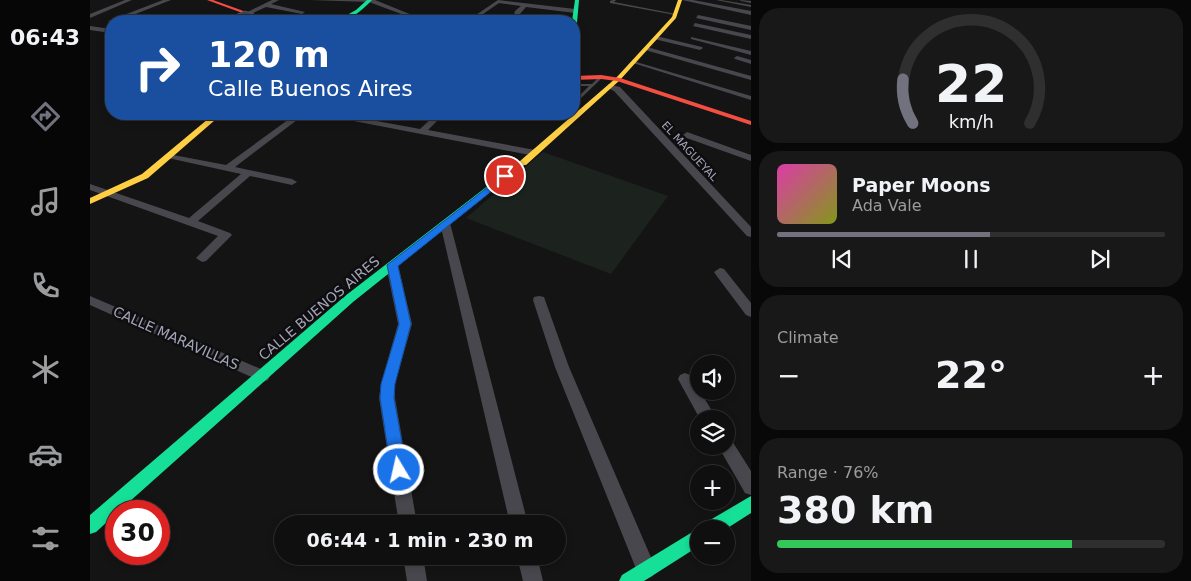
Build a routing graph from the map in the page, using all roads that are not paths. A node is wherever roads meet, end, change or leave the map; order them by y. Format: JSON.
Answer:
{"nodes":[{"id":1,"x":129,"y":0,"type":"edge"},
{"id":2,"x":168,"y":0,"type":"edge"},
{"id":3,"x":209,"y":0,"type":"edge"},
{"id":4,"x":276,"y":0,"type":"edge"},
{"id":5,"x":313,"y":0,"type":"edge"},
{"id":6,"x":370,"y":0,"type":"edge"},
{"id":7,"x":615,"y":0,"type":"edge"},
{"id":8,"x":621,"y":0,"type":"edge"},
{"id":9,"x":685,"y":0,"type":"edge"},
{"id":10,"x":717,"y":0,"type":"edge"},
{"id":11,"x":741,"y":0,"type":"edge"},
{"id":12,"x":500,"y":1,"type":"edge"},
{"id":13,"x":751,"y":2,"type":"edge"},
{"id":14,"x":266,"y":5,"type":"junction"},
{"id":15,"x":525,"y":5,"type":"junction"},
{"id":16,"x":576,"y":5,"type":"edge"},
{"id":17,"x":751,"y":6,"type":"edge"},
{"id":18,"x":677,"y":8,"type":"edge"},
{"id":19,"x":90,"y":9,"type":"edge"},
{"id":20,"x":106,"y":10,"type":"junction"},
{"id":21,"x":302,"y":12,"type":"dead end"},
{"id":22,"x":751,"y":13,"type":"edge"},
{"id":23,"x":247,"y":14,"type":"junction"},
{"id":24,"x":127,"y":15,"type":"edge"},
{"id":25,"x":250,"y":15,"type":"edge"},
{"id":26,"x":351,"y":15,"type":"edge"},
{"id":27,"x":403,"y":15,"type":"edge"},
{"id":28,"x":479,"y":15,"type":"edge"},
{"id":29,"x":518,"y":15,"type":"edge"},
{"id":30,"x":90,"y":16,"type":"edge"},
{"id":31,"x":698,"y":17,"type":"dead end"},
{"id":32,"x":105,"y":23,"type":"edge"},
{"id":33,"x":695,"y":25,"type":"dead end"},
{"id":34,"x":92,"y":28,"type":"edge"},
{"id":35,"x":751,"y":28,"type":"edge"},
{"id":36,"x":105,"y":30,"type":"edge"},
{"id":37,"x":701,"y":33,"type":"dead end"},
{"id":38,"x":751,"y":37,"type":"edge"},
{"id":39,"x":656,"y":38,"type":"junction"},
{"id":40,"x":693,"y":38,"type":"dead end"},
{"id":41,"x":751,"y":45,"type":"edge"},
{"id":42,"x":700,"y":48,"type":"dead end"},
{"id":43,"x":647,"y":49,"type":"junction"},
{"id":44,"x":751,"y":53,"type":"edge"},
{"id":45,"x":737,"y":58,"type":"dead end"},
{"id":46,"x":635,"y":62,"type":"junction"},
{"id":47,"x":751,"y":62,"type":"edge"},
{"id":48,"x":580,"y":70,"type":"edge"},
{"id":49,"x":751,"y":78,"type":"edge"},
{"id":50,"x":580,"y":79,"type":"edge"},
{"id":51,"x":596,"y":81,"type":"junction"},
{"id":52,"x":614,"y":82,"type":"junction"},
{"id":53,"x":580,"y":84,"type":"edge"},
{"id":54,"x":580,"y":97,"type":"edge"},
{"id":55,"x":751,"y":98,"type":"edge"},
{"id":56,"x":580,"y":113,"type":"edge"},
{"id":57,"x":211,"y":120,"type":"edge"},
{"id":58,"x":293,"y":120,"type":"edge"},
{"id":59,"x":359,"y":120,"type":"edge"},
{"id":60,"x":434,"y":120,"type":"edge"},
{"id":61,"x":572,"y":120,"type":"edge"},
{"id":62,"x":751,"y":123,"type":"edge"},
{"id":63,"x":422,"y":132,"type":"junction"},
{"id":64,"x":687,"y":135,"type":"dead end"},
{"id":65,"x":535,"y":153,"type":"junction"},
{"id":66,"x":171,"y":156,"type":"junction"},
{"id":67,"x":751,"y":158,"type":"edge"},
{"id":68,"x":229,"y":167,"type":"junction"},
{"id":69,"x":250,"y":172,"type":"junction"},
{"id":70,"x":292,"y":182,"type":"dead end"},
{"id":71,"x":90,"y":187,"type":"edge"},
{"id":72,"x":108,"y":192,"type":"junction"},
{"id":73,"x":90,"y":201,"type":"edge"},
{"id":74,"x":191,"y":222,"type":"junction"},
{"id":75,"x":445,"y":223,"type":"junction"},
{"id":76,"x":751,"y":234,"type":"edge"},
{"id":77,"x":202,"y":258,"type":"dead end"},
{"id":78,"x":392,"y":265,"type":"junction"},
{"id":79,"x":720,"y":272,"type":"dead end"},
{"id":80,"x":90,"y":300,"type":"edge"},
{"id":81,"x":539,"y":300,"type":"dead end"},
{"id":82,"x":751,"y":312,"type":"edge"},
{"id":83,"x":262,"y":376,"type":"junction"},
{"id":84,"x":685,"y":379,"type":"dead end"},
{"id":85,"x":704,"y":410,"type":"edge"},
{"id":86,"x":731,"y":455,"type":"edge"},
{"id":87,"x":751,"y":487,"type":"edge"},
{"id":88,"x":751,"y":504,"type":"edge"},
{"id":89,"x":406,"y":515,"type":"edge"},
{"id":90,"x":517,"y":515,"type":"edge"},
{"id":91,"x":725,"y":520,"type":"edge"},
{"id":92,"x":90,"y":526,"type":"edge"},
{"id":93,"x":690,"y":542,"type":"edge"},
{"id":94,"x":414,"y":565,"type":"edge"},
{"id":95,"x":529,"y":565,"type":"edge"},
{"id":96,"x":646,"y":569,"type":"junction"},
{"id":97,"x":417,"y":581,"type":"edge"},
{"id":98,"x":533,"y":581,"type":"edge"},
{"id":99,"x":628,"y":581,"type":"edge"}],
"edges":[{"from":1,"to":20,"type":"street"},
{"from":2,"to":24,"type":"street"},
{"from":3,"to":23,"type":"street"},
{"from":4,"to":14,"type":"street"},
{"from":5,"to":6,"type":"street"},
{"from":6,"to":26,"type":"street"},
{"from":6,"to":27,"type":"street"},
{"from":7,"to":18,"type":"lane"},
{"from":8,"to":18,"type":"lane"},
{"from":9,"to":22,"type":"street"},
{"from":10,"to":17,"type":"lane"},
{"from":11,"to":13,"type":"lane"},
{"from":12,"to":15,"type":"street"},
{"from":12,"to":28,"type":"street"},
{"from":14,"to":21,"type":"street"},
{"from":14,"to":23,"type":"street"},
{"from":15,"to":16,"type":"street"},
{"from":15,"to":29,"type":"street"},
{"from":18,"to":39,"type":"street"},
{"from":19,"to":20,"type":"street"},
{"from":20,"to":30,"type":"street"},
{"from":23,"to":25,"type":"street"},
{"from":31,"to":35,"type":"street"},
{"from":32,"to":34,"type":"street"},
{"from":33,"to":38,"type":"street"},
{"from":34,"to":36,"type":"street"},
{"from":37,"to":41,"type":"street"},
{"from":39,"to":42,"type":"street"},
{"from":39,"to":43,"type":"street"},
{"from":40,"to":44,"type":"street"},
{"from":43,"to":46,"type":"street","name":"CALLE BUENOS AIRES"},
{"from":43,"to":49,"type":"street"},
{"from":45,"to":47,"type":"street"},
{"from":46,"to":52,"type":"street","name":"CALLE BUENOS AIRES"},
{"from":46,"to":55,"type":"street"},
{"from":48,"to":51,"type":"street"},
{"from":50,"to":51,"type":"street"},
{"from":51,"to":52,"type":"street"},
{"from":51,"to":53,"type":"lane"},
{"from":51,"to":54,"type":"lane"},
{"from":52,"to":56,"type":"street","name":"CALLE BUENOS AIRES"},
{"from":52,"to":62,"type":"street"},
{"from":52,"to":76,"type":"street","name":"EL MAGUEYAL"},
{"from":57,"to":66,"type":"street"},
{"from":58,"to":68,"type":"street"},
{"from":59,"to":63,"type":"street"},
{"from":60,"to":63,"type":"street"},
{"from":61,"to":65,"type":"street","name":"CALLE BUENOS AIRES"},
{"from":63,"to":65,"type":"street"},
{"from":64,"to":67,"type":"street"},
{"from":65,"to":75,"type":"street","name":"CALLE BUENOS AIRES"},
{"from":66,"to":68,"type":"street"},
{"from":66,"to":72,"type":"street"},
{"from":68,"to":69,"type":"street"},
{"from":69,"to":70,"type":"street"},
{"from":69,"to":74,"type":"street"},
{"from":71,"to":72,"type":"street"},
{"from":72,"to":73,"type":"street"},
{"from":72,"to":74,"type":"street"},
{"from":74,"to":77,"type":"street"},
{"from":75,"to":78,"type":"street","name":"CALLE BUENOS AIRES"},
{"from":75,"to":90,"type":"street"},
{"from":78,"to":83,"type":"street","name":"CALLE BUENOS AIRES"},
{"from":78,"to":89,"type":"street"},
{"from":79,"to":82,"type":"street"},
{"from":80,"to":83,"type":"street","name":"CALLE MARAVILLAS"},
{"from":81,"to":96,"type":"street"},
{"from":83,"to":92,"type":"street","name":"CALLE BUENOS AIRES"},
{"from":84,"to":85,"type":"street"},
{"from":86,"to":87,"type":"street"},
{"from":88,"to":91,"type":"street"},
{"from":93,"to":96,"type":"street"},
{"from":94,"to":97,"type":"street"},
{"from":95,"to":98,"type":"street"},
{"from":96,"to":99,"type":"street"}]}
